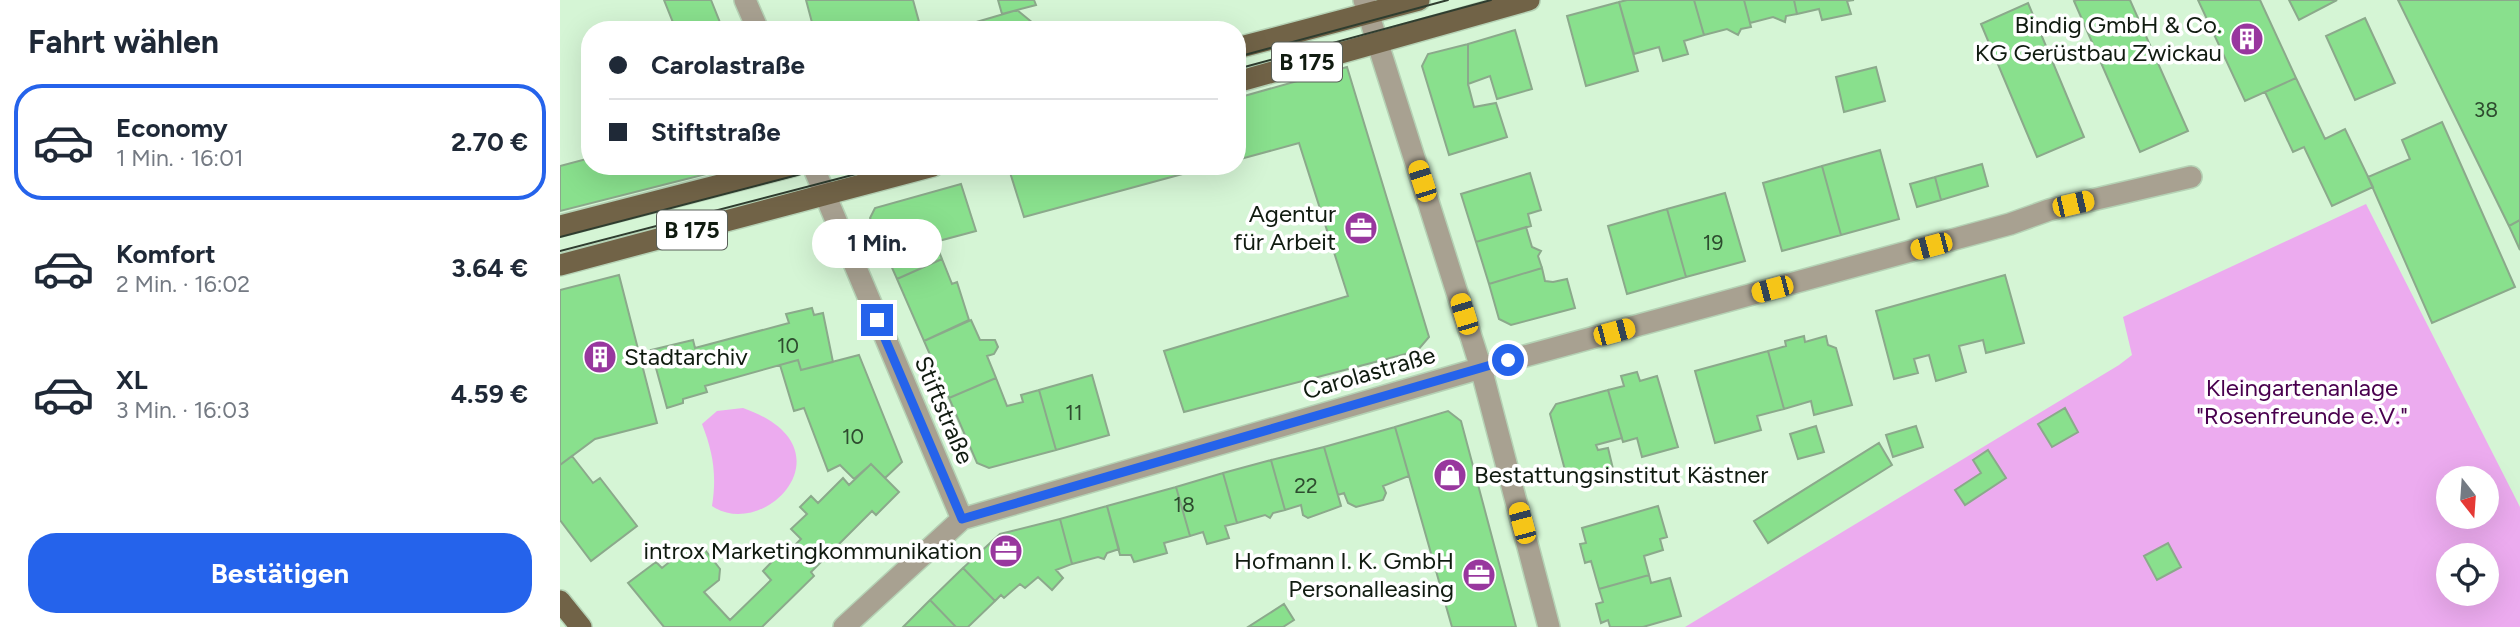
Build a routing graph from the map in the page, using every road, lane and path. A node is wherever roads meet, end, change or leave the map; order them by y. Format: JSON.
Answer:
{"nodes":[{"id":1,"x":746,"y":0,"type":"edge"},
{"id":2,"x":1419,"y":0,"type":"edge"},
{"id":3,"x":1529,"y":0,"type":"edge"},
{"id":4,"x":1366,"y":7,"type":"edge"},
{"id":5,"x":754,"y":21,"type":"edge"},
{"id":6,"x":1377,"y":42,"type":"junction"},
{"id":7,"x":1246,"y":45,"type":"edge"},
{"id":8,"x":1246,"y":79,"type":"edge"},
{"id":9,"x":758,"y":175,"type":"edge"},
{"id":10,"x":816,"y":175,"type":"edge"},
{"id":11,"x":900,"y":175,"type":"edge"},
{"id":12,"x":2191,"y":177,"type":"dead end"},
{"id":13,"x":824,"y":196,"type":"junction"},
{"id":14,"x":560,"y":226,"type":"edge"},
{"id":15,"x":560,"y":265,"type":"edge"},
{"id":16,"x":1481,"y":368,"type":"junction"},
{"id":17,"x":962,"y":519,"type":"junction"},
{"id":18,"x":560,"y":601,"type":"edge"},
{"id":19,"x":581,"y":627,"type":"edge"},
{"id":20,"x":844,"y":627,"type":"edge"},
{"id":21,"x":1549,"y":627,"type":"edge"}],
"edges":[{"from":1,"to":5,"type":"street"},
{"from":2,"to":4,"type":"main road","number":"B 175"},
{"from":3,"to":6,"type":"main road","number":"B 175"},
{"from":4,"to":6,"type":"street"},
{"from":4,"to":7,"type":"main road","number":"B 175"},
{"from":6,"to":8,"type":"main road","number":"B 175"},
{"from":6,"to":16,"type":"street"},
{"from":9,"to":14,"type":"main road","number":"B 175"},
{"from":10,"to":13,"type":"street","name":"Stiftstraße"},
{"from":11,"to":13,"type":"main road","number":"B 175"},
{"from":12,"to":16,"type":"street","name":"Carolastraße"},
{"from":13,"to":15,"type":"main road","number":"B 175"},
{"from":13,"to":17,"type":"street","name":"Stiftstraße"},
{"from":16,"to":17,"type":"street","name":"Carolastraße"},
{"from":16,"to":21,"type":"street"},
{"from":17,"to":20,"type":"street","name":"Carolastraße"},
{"from":18,"to":19,"type":"main road"}]}
